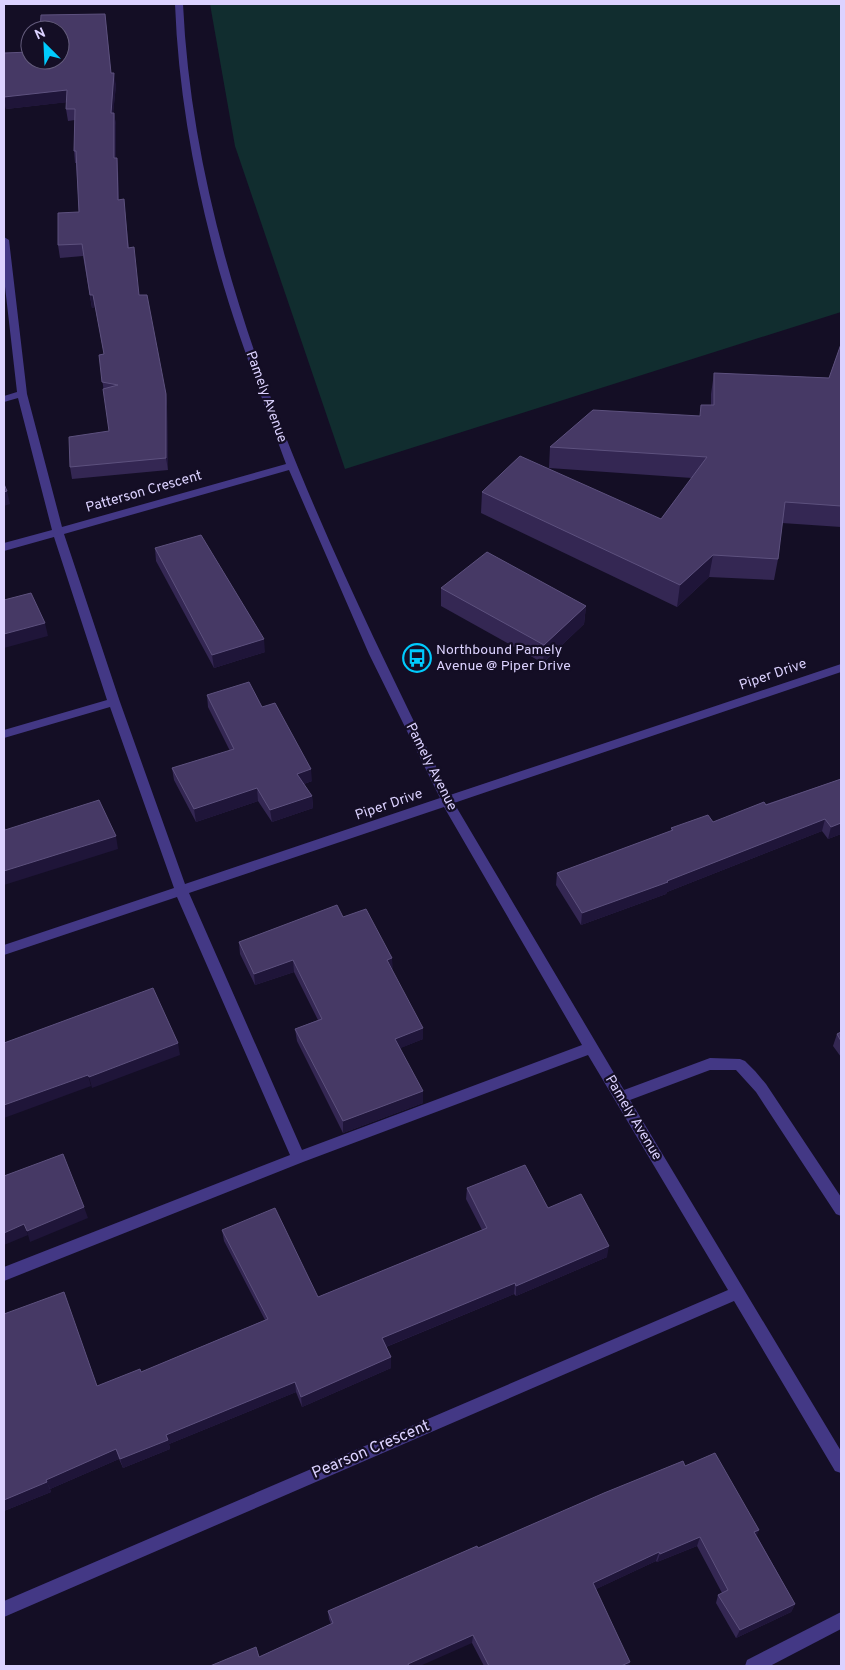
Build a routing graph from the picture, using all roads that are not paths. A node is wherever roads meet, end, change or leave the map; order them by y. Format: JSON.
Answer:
{"nodes":[{"id":1,"x":179,"y":4,"type":"edge"},
{"id":2,"x":4,"y":240,"type":"edge"},
{"id":3,"x":22,"y":394,"type":"junction"},
{"id":4,"x":4,"y":399,"type":"edge"},
{"id":5,"x":292,"y":466,"type":"junction"},
{"id":6,"x":58,"y":532,"type":"junction"},
{"id":7,"x":4,"y":547,"type":"edge"},
{"id":8,"x":841,"y":668,"type":"edge"},
{"id":9,"x":114,"y":702,"type":"junction"},
{"id":10,"x":4,"y":734,"type":"edge"},
{"id":11,"x":447,"y":801,"type":"junction"},
{"id":12,"x":181,"y":890,"type":"junction"},
{"id":13,"x":4,"y":950,"type":"edge"},
{"id":14,"x":591,"y":1048,"type":"junction"},
{"id":15,"x":621,"y":1098,"type":"junction"},
{"id":16,"x":298,"y":1158,"type":"junction"},
{"id":17,"x":841,"y":1208,"type":"edge"},
{"id":18,"x":4,"y":1274,"type":"edge"},
{"id":19,"x":739,"y":1292,"type":"junction"},
{"id":20,"x":841,"y":1465,"type":"edge"},
{"id":21,"x":4,"y":1609,"type":"edge"},
{"id":22,"x":841,"y":1620,"type":"edge"},
{"id":23,"x":753,"y":1666,"type":"edge"}],
"edges":[{"from":1,"to":5,"type":"street","name":"Pamely Avenue"},
{"from":2,"to":3,"type":"street"},
{"from":3,"to":4,"type":"street"},
{"from":3,"to":6,"type":"street"},
{"from":5,"to":6,"type":"street","name":"Patterson Crescent"},
{"from":5,"to":11,"type":"street","name":"Pamely Avenue"},
{"from":6,"to":7,"type":"street","name":"Patterson Crescent"},
{"from":6,"to":9,"type":"street"},
{"from":8,"to":11,"type":"street","name":"Piper Drive"},
{"from":9,"to":10,"type":"street"},
{"from":9,"to":12,"type":"street"},
{"from":11,"to":12,"type":"street","name":"Piper Drive"},
{"from":11,"to":14,"type":"street","name":"Pamely Avenue"},
{"from":12,"to":13,"type":"street","name":"Piper Drive"},
{"from":12,"to":16,"type":"street"},
{"from":14,"to":15,"type":"street","name":"Pamely Avenue"},
{"from":14,"to":16,"type":"street"},
{"from":15,"to":17,"type":"street"},
{"from":15,"to":19,"type":"street","name":"Pamely Avenue"},
{"from":16,"to":18,"type":"street"},
{"from":19,"to":20,"type":"street","name":"Pamely Avenue"},
{"from":19,"to":21,"type":"street","name":"Pearson Crescent"},
{"from":22,"to":23,"type":"street"}]}
